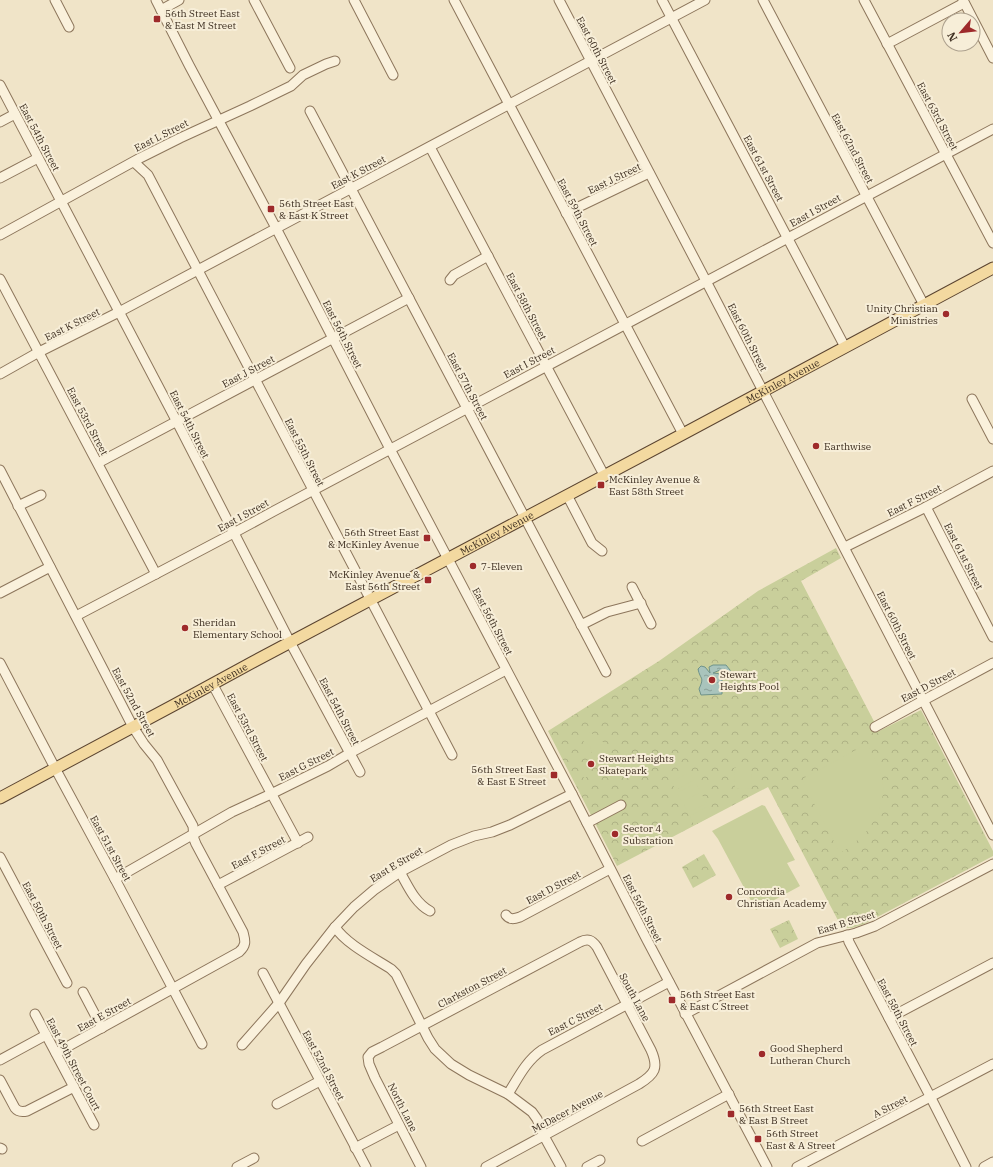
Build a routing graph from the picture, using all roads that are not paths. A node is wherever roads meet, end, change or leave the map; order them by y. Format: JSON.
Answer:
{"nodes":[{"id":1,"x":55,"y":0,"type":"edge"},
{"id":2,"x":156,"y":0,"type":"edge"},
{"id":3,"x":179,"y":0,"type":"edge"},
{"id":4,"x":254,"y":0,"type":"edge"},
{"id":5,"x":354,"y":0,"type":"edge"},
{"id":6,"x":454,"y":0,"type":"edge"},
{"id":7,"x":559,"y":0,"type":"edge"},
{"id":8,"x":662,"y":0,"type":"edge"},
{"id":9,"x":705,"y":0,"type":"edge"},
{"id":10,"x":763,"y":0,"type":"edge"},
{"id":11,"x":864,"y":0,"type":"edge"},
{"id":12,"x":963,"y":1,"type":"edge"},
{"id":13,"x":161,"y":10,"type":"junction"},
{"id":14,"x":672,"y":18,"type":"junction"},
{"id":15,"x":69,"y":28,"type":"dead end"},
{"id":16,"x":887,"y":44,"type":"junction"},
{"id":17,"x":993,"y":58,"type":"edge"},
{"id":18,"x":590,"y":60,"type":"junction"},
{"id":19,"x":335,"y":61,"type":"dead end"},
{"id":20,"x":290,"y":68,"type":"dead end"},
{"id":21,"x":393,"y":75,"type":"dead end"},
{"id":22,"x":0,"y":85,"type":"edge"},
{"id":23,"x":510,"y":104,"type":"junction"},
{"id":24,"x":310,"y":111,"type":"dead end"},
{"id":25,"x":15,"y":114,"type":"junction"},
{"id":26,"x":219,"y":120,"type":"junction"},
{"id":27,"x":0,"y":122,"type":"edge"},
{"id":28,"x":993,"y":129,"type":"edge"},
{"id":29,"x":430,"y":147,"type":"junction"},
{"id":30,"x":945,"y":154,"type":"junction"},
{"id":31,"x":38,"y":158,"type":"junction"},
{"id":32,"x":134,"y":162,"type":"junction"},
{"id":33,"x":649,"y":173,"type":"junction"},
{"id":34,"x":0,"y":178,"type":"edge"},
{"id":35,"x":351,"y":188,"type":"junction"},
{"id":36,"x":866,"y":196,"type":"junction"},
{"id":37,"x":62,"y":202,"type":"junction"},
{"id":38,"x":566,"y":213,"type":"junction"},
{"id":39,"x":276,"y":228,"type":"junction"},
{"id":40,"x":0,"y":235,"type":"edge"},
{"id":41,"x":788,"y":238,"type":"junction"},
{"id":42,"x":993,"y":243,"type":"edge"},
{"id":43,"x":488,"y":256,"type":"junction"},
{"id":44,"x":993,"y":268,"type":"edge"},
{"id":45,"x":198,"y":270,"type":"junction"},
{"id":46,"x":0,"y":279,"type":"edge"},
{"id":47,"x":450,"y":280,"type":"dead end"},
{"id":48,"x":706,"y":281,"type":"junction"},
{"id":49,"x":409,"y":298,"type":"junction"},
{"id":50,"x":924,"y":306,"type":"junction"},
{"id":51,"x":119,"y":312,"type":"junction"},
{"id":52,"x":625,"y":324,"type":"junction"},
{"id":53,"x":333,"y":339,"type":"junction"},
{"id":54,"x":845,"y":347,"type":"junction"},
{"id":55,"x":39,"y":352,"type":"junction"},
{"id":56,"x":546,"y":366,"type":"junction"},
{"id":57,"x":0,"y":374,"type":"edge"},
{"id":58,"x":256,"y":380,"type":"junction"},
{"id":59,"x":764,"y":391,"type":"junction"},
{"id":60,"x":972,"y":399,"type":"dead end"},
{"id":61,"x":467,"y":408,"type":"junction"},
{"id":62,"x":177,"y":422,"type":"junction"},
{"id":63,"x":683,"y":434,"type":"junction"},
{"id":64,"x":993,"y":439,"type":"edge"},
{"id":65,"x":390,"y":449,"type":"junction"},
{"id":66,"x":98,"y":463,"type":"junction"},
{"id":67,"x":0,"y":470,"type":"edge"},
{"id":68,"x":993,"y":471,"type":"edge"},
{"id":69,"x":604,"y":476,"type":"junction"},
{"id":70,"x":312,"y":490,"type":"junction"},
{"id":71,"x":41,"y":495,"type":"dead end"},
{"id":72,"x":567,"y":495,"type":"junction"},
{"id":73,"x":18,"y":506,"type":"junction"},
{"id":74,"x":926,"y":507,"type":"junction"},
{"id":75,"x":526,"y":518,"type":"junction"},
{"id":76,"x":234,"y":533,"type":"junction"},
{"id":77,"x":845,"y":547,"type":"junction"},
{"id":78,"x":602,"y":551,"type":"dead end"},
{"id":79,"x":448,"y":559,"type":"junction"},
{"id":80,"x":50,"y":567,"type":"junction"},
{"id":81,"x":156,"y":574,"type":"junction"},
{"id":82,"x":632,"y":587,"type":"dead end"},
{"id":83,"x":0,"y":593,"type":"edge"},
{"id":84,"x":371,"y":600,"type":"junction"},
{"id":85,"x":641,"y":603,"type":"junction"},
{"id":86,"x":76,"y":616,"type":"junction"},
{"id":87,"x":651,"y":624,"type":"dead end"},
{"id":88,"x":581,"y":625,"type":"junction"},
{"id":89,"x":993,"y":637,"type":"edge"},
{"id":90,"x":290,"y":642,"type":"junction"},
{"id":91,"x":0,"y":663,"type":"edge"},
{"id":92,"x":993,"y":663,"type":"edge"},
{"id":93,"x":506,"y":670,"type":"junction"},
{"id":94,"x":606,"y":672,"type":"dead end"},
{"id":95,"x":213,"y":685,"type":"junction"},
{"id":96,"x":924,"y":700,"type":"junction"},
{"id":97,"x":428,"y":711,"type":"junction"},
{"id":98,"x":133,"y":727,"type":"junction"},
{"id":99,"x":875,"y":727,"type":"dead end"},
{"id":100,"x":350,"y":753,"type":"junction"},
{"id":101,"x":452,"y":755,"type":"dead end"},
{"id":102,"x":55,"y":768,"type":"junction"},
{"id":103,"x":360,"y":772,"type":"dead end"},
{"id":104,"x":271,"y":794,"type":"junction"},
{"id":105,"x":572,"y":794,"type":"junction"},
{"id":106,"x":0,"y":798,"type":"edge"},
{"id":107,"x":622,"y":805,"type":"dead end"},
{"id":108,"x":587,"y":823,"type":"junction"},
{"id":109,"x":194,"y":833,"type":"junction"},
{"id":110,"x":993,"y":835,"type":"edge"},
{"id":111,"x":308,"y":837,"type":"dead end"},
{"id":112,"x":298,"y":843,"type":"junction"},
{"id":113,"x":0,"y":857,"type":"edge"},
{"id":114,"x":993,"y":864,"type":"edge"},
{"id":115,"x":610,"y":869,"type":"junction"},
{"id":116,"x":400,"y":872,"type":"junction"},
{"id":117,"x":116,"y":878,"type":"junction"},
{"id":118,"x":218,"y":886,"type":"junction"},
{"id":119,"x":430,"y":911,"type":"dead end"},
{"id":120,"x":506,"y":916,"type":"dead end"},
{"id":121,"x":335,"y":927,"type":"junction"},
{"id":122,"x":847,"y":935,"type":"junction"},
{"id":123,"x":587,"y":940,"type":"joint"},
{"id":124,"x":245,"y":945,"type":"joint"},
{"id":125,"x":993,"y":963,"type":"edge"},
{"id":126,"x":263,"y":973,"type":"dead end"},
{"id":127,"x":669,"y":982,"type":"junction"},
{"id":128,"x":67,"y":983,"type":"dead end"},
{"id":129,"x":173,"y":988,"type":"junction"},
{"id":130,"x":83,"y":992,"type":"dead end"},
{"id":131,"x":279,"y":1003,"type":"junction"},
{"id":132,"x":628,"y":1005,"type":"junction"},
{"id":133,"x":35,"y":1014,"type":"dead end"},
{"id":134,"x":686,"y":1014,"type":"junction"},
{"id":135,"x":889,"y":1018,"type":"junction"},
{"id":136,"x":422,"y":1026,"type":"junction"},
{"id":137,"x":102,"y":1028,"type":"junction"},
{"id":138,"x":46,"y":1034,"type":"junction"},
{"id":139,"x":202,"y":1044,"type":"dead end"},
{"id":140,"x":242,"y":1045,"type":"dead end"},
{"id":141,"x":56,"y":1053,"type":"junction"},
{"id":142,"x":368,"y":1057,"type":"joint"},
{"id":143,"x":0,"y":1060,"type":"edge"},
{"id":144,"x":993,"y":1064,"type":"edge"},
{"id":145,"x":655,"y":1070,"type":"joint"},
{"id":146,"x":0,"y":1080,"type":"edge"},
{"id":147,"x":320,"y":1081,"type":"junction"},
{"id":148,"x":74,"y":1087,"type":"junction"},
{"id":149,"x":508,"y":1094,"type":"junction"},
{"id":150,"x":729,"y":1094,"type":"junction"},
{"id":151,"x":931,"y":1098,"type":"junction"},
{"id":152,"x":277,"y":1104,"type":"dead end"},
{"id":153,"x":94,"y":1125,"type":"dead end"},
{"id":154,"x":399,"y":1125,"type":"junction"},
{"id":155,"x":544,"y":1136,"type":"junction"},
{"id":156,"x":642,"y":1141,"type":"dead end"},
{"id":157,"x":356,"y":1148,"type":"junction"},
{"id":158,"x":254,"y":1158,"type":"dead end"},
{"id":159,"x":600,"y":1160,"type":"dead end"},
{"id":160,"x":993,"y":1162,"type":"edge"},
{"id":161,"x":237,"y":1167,"type":"edge"},
{"id":162,"x":366,"y":1167,"type":"edge"},
{"id":163,"x":421,"y":1167,"type":"edge"},
{"id":164,"x":486,"y":1167,"type":"edge"},
{"id":165,"x":561,"y":1167,"type":"edge"},
{"id":166,"x":587,"y":1167,"type":"edge"},
{"id":167,"x":767,"y":1167,"type":"edge"},
{"id":168,"x":797,"y":1167,"type":"edge"},
{"id":169,"x":966,"y":1167,"type":"edge"},
{"id":170,"x":984,"y":1167,"type":"edge"}],
"edges":[{"from":1,"to":15,"type":"street"},
{"from":2,"to":13,"type":"street","name":"East 56th Street"},
{"from":3,"to":13,"type":"street"},
{"from":4,"to":20,"type":"street"},
{"from":5,"to":21,"type":"street"},
{"from":6,"to":23,"type":"street","name":"East 59th Street"},
{"from":7,"to":18,"type":"street","name":"East 60th Street"},
{"from":8,"to":14,"type":"street","name":"East 61st Street"},
{"from":9,"to":14,"type":"street","name":"East K Street"},
{"from":10,"to":36,"type":"street","name":"East 62nd Street"},
{"from":11,"to":16,"type":"street","name":"East 63rd Street"},
{"from":12,"to":16,"type":"street"},
{"from":12,"to":17,"type":"street"},
{"from":13,"to":26,"type":"street","name":"East 56th Street"},
{"from":14,"to":18,"type":"street","name":"East K Street"},
{"from":14,"to":41,"type":"street","name":"East 61st Street"},
{"from":16,"to":30,"type":"street","name":"East 63rd Street"},
{"from":18,"to":23,"type":"street","name":"East K Street"},
{"from":18,"to":33,"type":"street","name":"East 60th Street"},
{"from":19,"to":26,"type":"street","name":"East L Street"},
{"from":22,"to":25,"type":"street","name":"East 54th Street"},
{"from":23,"to":29,"type":"street","name":"East K Street"},
{"from":23,"to":38,"type":"street","name":"East 59th Street"},
{"from":24,"to":35,"type":"street","name":"East 57th Street"},
{"from":25,"to":27,"type":"street"},
{"from":25,"to":31,"type":"street","name":"East 54th Street"},
{"from":26,"to":32,"type":"street","name":"East L Street"},
{"from":26,"to":39,"type":"street","name":"East 56th Street"},
{"from":28,"to":30,"type":"street","name":"East I Street"},
{"from":29,"to":35,"type":"street","name":"East K Street"},
{"from":29,"to":43,"type":"street","name":"East 58th Street"},
{"from":30,"to":36,"type":"street","name":"East I Street"},
{"from":30,"to":42,"type":"street","name":"East 63rd Street"},
{"from":31,"to":34,"type":"street"},
{"from":31,"to":37,"type":"street","name":"East 54th Street"},
{"from":32,"to":37,"type":"street","name":"East L Street"},
{"from":32,"to":45,"type":"street","name":"East 55th Street"},
{"from":33,"to":38,"type":"street","name":"East J Street"},
{"from":33,"to":48,"type":"street","name":"East 60th Street"},
{"from":35,"to":39,"type":"street","name":"East K Street"},
{"from":35,"to":49,"type":"street","name":"East 57th Street"},
{"from":36,"to":41,"type":"street","name":"East I Street"},
{"from":36,"to":50,"type":"street","name":"East 62nd Street"},
{"from":37,"to":40,"type":"street","name":"East L Street"},
{"from":37,"to":51,"type":"street","name":"East 54th Street"},
{"from":38,"to":52,"type":"street","name":"East 59th Street"},
{"from":39,"to":45,"type":"street","name":"East K Street"},
{"from":39,"to":53,"type":"street","name":"East 56th Street"},
{"from":41,"to":48,"type":"street","name":"East I Street"},
{"from":41,"to":54,"type":"street","name":"East 61st Street"},
{"from":43,"to":47,"type":"street"},
{"from":43,"to":56,"type":"street","name":"East 58th Street"},
{"from":44,"to":50,"type":"main road","name":"McKinley Avenue"},
{"from":45,"to":51,"type":"street","name":"East K Street"},
{"from":45,"to":58,"type":"street","name":"East 55th Street"},
{"from":46,"to":55,"type":"street","name":"East 53rd Street"},
{"from":48,"to":52,"type":"street","name":"East I Street"},
{"from":48,"to":59,"type":"street","name":"East 60th Street"},
{"from":49,"to":53,"type":"street","name":"East J Street"},
{"from":49,"to":61,"type":"street","name":"East 57th Street"},
{"from":50,"to":54,"type":"main road","name":"McKinley Avenue"},
{"from":51,"to":55,"type":"street","name":"East K Street"},
{"from":51,"to":62,"type":"street","name":"East 54th Street"},
{"from":52,"to":56,"type":"street","name":"East I Street"},
{"from":52,"to":63,"type":"street","name":"East 59th Street"},
{"from":53,"to":58,"type":"street","name":"East J Street"},
{"from":53,"to":65,"type":"street","name":"East 56th Street"},
{"from":54,"to":59,"type":"main road","name":"McKinley Avenue"},
{"from":55,"to":57,"type":"street","name":"East K Street"},
{"from":55,"to":66,"type":"street","name":"East 53rd Street"},
{"from":56,"to":61,"type":"street","name":"East I Street"},
{"from":56,"to":69,"type":"street","name":"East 58th Street"},
{"from":58,"to":62,"type":"street","name":"East J Street"},
{"from":58,"to":70,"type":"street","name":"East 55th Street"},
{"from":59,"to":63,"type":"main road","name":"McKinley Avenue"},
{"from":59,"to":77,"type":"street","name":"East 60th Street"},
{"from":60,"to":64,"type":"street"},
{"from":61,"to":65,"type":"street","name":"East I Street"},
{"from":61,"to":75,"type":"street","name":"East 57th Street"},
{"from":62,"to":66,"type":"street","name":"East J Street"},
{"from":62,"to":76,"type":"street","name":"East 54th Street"},
{"from":63,"to":69,"type":"main road","name":"McKinley Avenue"},
{"from":65,"to":70,"type":"street","name":"East I Street"},
{"from":65,"to":79,"type":"street","name":"East 56th Street"},
{"from":66,"to":81,"type":"street","name":"East 53rd Street"},
{"from":67,"to":73,"type":"street","name":"East 52nd Street"},
{"from":68,"to":74,"type":"street","name":"East F Street"},
{"from":69,"to":72,"type":"main road","name":"McKinley Avenue"},
{"from":70,"to":76,"type":"street","name":"East I Street"},
{"from":70,"to":84,"type":"street","name":"East 55th Street"},
{"from":71,"to":73,"type":"street"},
{"from":72,"to":75,"type":"main road","name":"McKinley Avenue"},
{"from":72,"to":78,"type":"street"},
{"from":73,"to":80,"type":"street","name":"East 52nd Street"},
{"from":74,"to":77,"type":"street","name":"East F Street"},
{"from":74,"to":89,"type":"street","name":"East 61st Street"},
{"from":75,"to":79,"type":"main road","name":"McKinley Avenue"},
{"from":75,"to":88,"type":"street","name":"East 57th Street"},
{"from":76,"to":81,"type":"street","name":"East I Street"},
{"from":76,"to":90,"type":"street","name":"East 54th Street"},
{"from":77,"to":96,"type":"street","name":"East 60th Street"},
{"from":79,"to":84,"type":"main road","name":"McKinley Avenue"},
{"from":79,"to":93,"type":"street","name":"East 56th Street"},
{"from":80,"to":83,"type":"street"},
{"from":80,"to":86,"type":"street","name":"East 52nd Street"},
{"from":81,"to":86,"type":"street","name":"East I Street"},
{"from":82,"to":85,"type":"street"},
{"from":84,"to":90,"type":"main road","name":"McKinley Avenue"},
{"from":84,"to":97,"type":"street","name":"East 55th Street"},
{"from":85,"to":87,"type":"street"},
{"from":85,"to":88,"type":"street"},
{"from":86,"to":98,"type":"street","name":"East 52nd Street"},
{"from":88,"to":94,"type":"street","name":"East 57th Street"},
{"from":90,"to":95,"type":"main road","name":"McKinley Avenue"},
{"from":90,"to":100,"type":"street","name":"East 54th Street"},
{"from":91,"to":102,"type":"street","name":"East 51st Street"},
{"from":92,"to":96,"type":"street","name":"East D Street"},
{"from":93,"to":97,"type":"street","name":"East G Street"},
{"from":93,"to":105,"type":"street","name":"East 56th Street"},
{"from":95,"to":98,"type":"main road","name":"McKinley Avenue"},
{"from":95,"to":104,"type":"street","name":"East 53rd Street"},
{"from":96,"to":99,"type":"street","name":"East D Street"},
{"from":96,"to":110,"type":"street","name":"East 60th Street"},
{"from":97,"to":100,"type":"street","name":"East G Street"},
{"from":97,"to":101,"type":"street","name":"East 55th Street"},
{"from":98,"to":102,"type":"main road","name":"McKinley Avenue"},
{"from":98,"to":109,"type":"street","name":"East 52nd Street"},
{"from":100,"to":103,"type":"street","name":"East 54th Street"},
{"from":100,"to":104,"type":"street","name":"East G Street"},
{"from":102,"to":106,"type":"main road","name":"McKinley Avenue"},
{"from":102,"to":117,"type":"street","name":"East 51st Street"},
{"from":104,"to":109,"type":"street","name":"East G Street"},
{"from":104,"to":112,"type":"street","name":"East 53rd Street"},
{"from":105,"to":108,"type":"street","name":"East 56th Street"},
{"from":105,"to":116,"type":"street","name":"East E Street"},
{"from":107,"to":108,"type":"street"},
{"from":108,"to":115,"type":"street","name":"East 56th Street"},
{"from":109,"to":117,"type":"street","name":"East G Street"},
{"from":109,"to":118,"type":"street","name":"East 52nd Street"},
{"from":111,"to":112,"type":"street","name":"East F Street"},
{"from":112,"to":118,"type":"street","name":"East F Street"},
{"from":113,"to":128,"type":"street","name":"East 50th Street"},
{"from":114,"to":122,"type":"street","name":"East B Street"},
{"from":115,"to":120,"type":"street","name":"East D Street"},
{"from":115,"to":127,"type":"street","name":"East 56th Street"},
{"from":116,"to":119,"type":"street"},
{"from":116,"to":121,"type":"street","name":"East E Street"},
{"from":117,"to":129,"type":"street","name":"East 51st Street"},
{"from":118,"to":124,"type":"street","name":"East 52nd Street"},
{"from":121,"to":131,"type":"street","name":"East E Street"},
{"from":121,"to":136,"type":"street"},
{"from":122,"to":134,"type":"street","name":"East B Street"},
{"from":122,"to":135,"type":"street","name":"East 58th Street"},
{"from":123,"to":132,"type":"street","name":"South Lane"},
{"from":123,"to":136,"type":"street","name":"Clarkston Street"},
{"from":124,"to":129,"type":"street","name":"East E Street"},
{"from":125,"to":135,"type":"street"},
{"from":126,"to":131,"type":"street","name":"East 52nd Street"},
{"from":127,"to":132,"type":"street","name":"East C Street"},
{"from":127,"to":134,"type":"street","name":"East 56th Street"},
{"from":129,"to":137,"type":"street","name":"East E Street"},
{"from":129,"to":139,"type":"street","name":"East 51st Street"},
{"from":130,"to":137,"type":"street"},
{"from":131,"to":140,"type":"street","name":"East E Street"},
{"from":131,"to":147,"type":"street","name":"East 52nd Street"},
{"from":132,"to":145,"type":"street","name":"South Lane"},
{"from":132,"to":149,"type":"street","name":"East C Street"},
{"from":133,"to":138,"type":"street","name":"East 49th Street Court"},
{"from":134,"to":150,"type":"street","name":"East 56th Street"},
{"from":135,"to":151,"type":"street","name":"East 58th Street"},
{"from":136,"to":142,"type":"street","name":"Clarkston Street"},
{"from":136,"to":149,"type":"street"},
{"from":137,"to":141,"type":"street","name":"East E Street"},
{"from":138,"to":141,"type":"street","name":"East 49th Street Court"},
{"from":138,"to":143,"type":"street"},
{"from":141,"to":148,"type":"street","name":"East 49th Street Court"},
{"from":142,"to":154,"type":"street","name":"North Lane"},
{"from":144,"to":151,"type":"street","name":"A Street"},
{"from":145,"to":155,"type":"street","name":"McDacer Avenue"},
{"from":146,"to":148,"type":"street"},
{"from":147,"to":152,"type":"street"},
{"from":147,"to":157,"type":"street","name":"East 52nd Street"},
{"from":148,"to":153,"type":"street","name":"East 49th Street Court"},
{"from":149,"to":155,"type":"street"},
{"from":150,"to":156,"type":"street"},
{"from":150,"to":167,"type":"street","name":"East 56th Street"},
{"from":151,"to":168,"type":"street","name":"A Street"},
{"from":151,"to":169,"type":"street","name":"East 58th Street"},
{"from":154,"to":157,"type":"street"},
{"from":154,"to":163,"type":"street","name":"North Lane"},
{"from":155,"to":164,"type":"street","name":"McDacer Avenue"},
{"from":155,"to":165,"type":"street"},
{"from":157,"to":162,"type":"street","name":"East 52nd Street"},
{"from":158,"to":161,"type":"street"},
{"from":159,"to":166,"type":"street"},
{"from":160,"to":170,"type":"street"}]}
